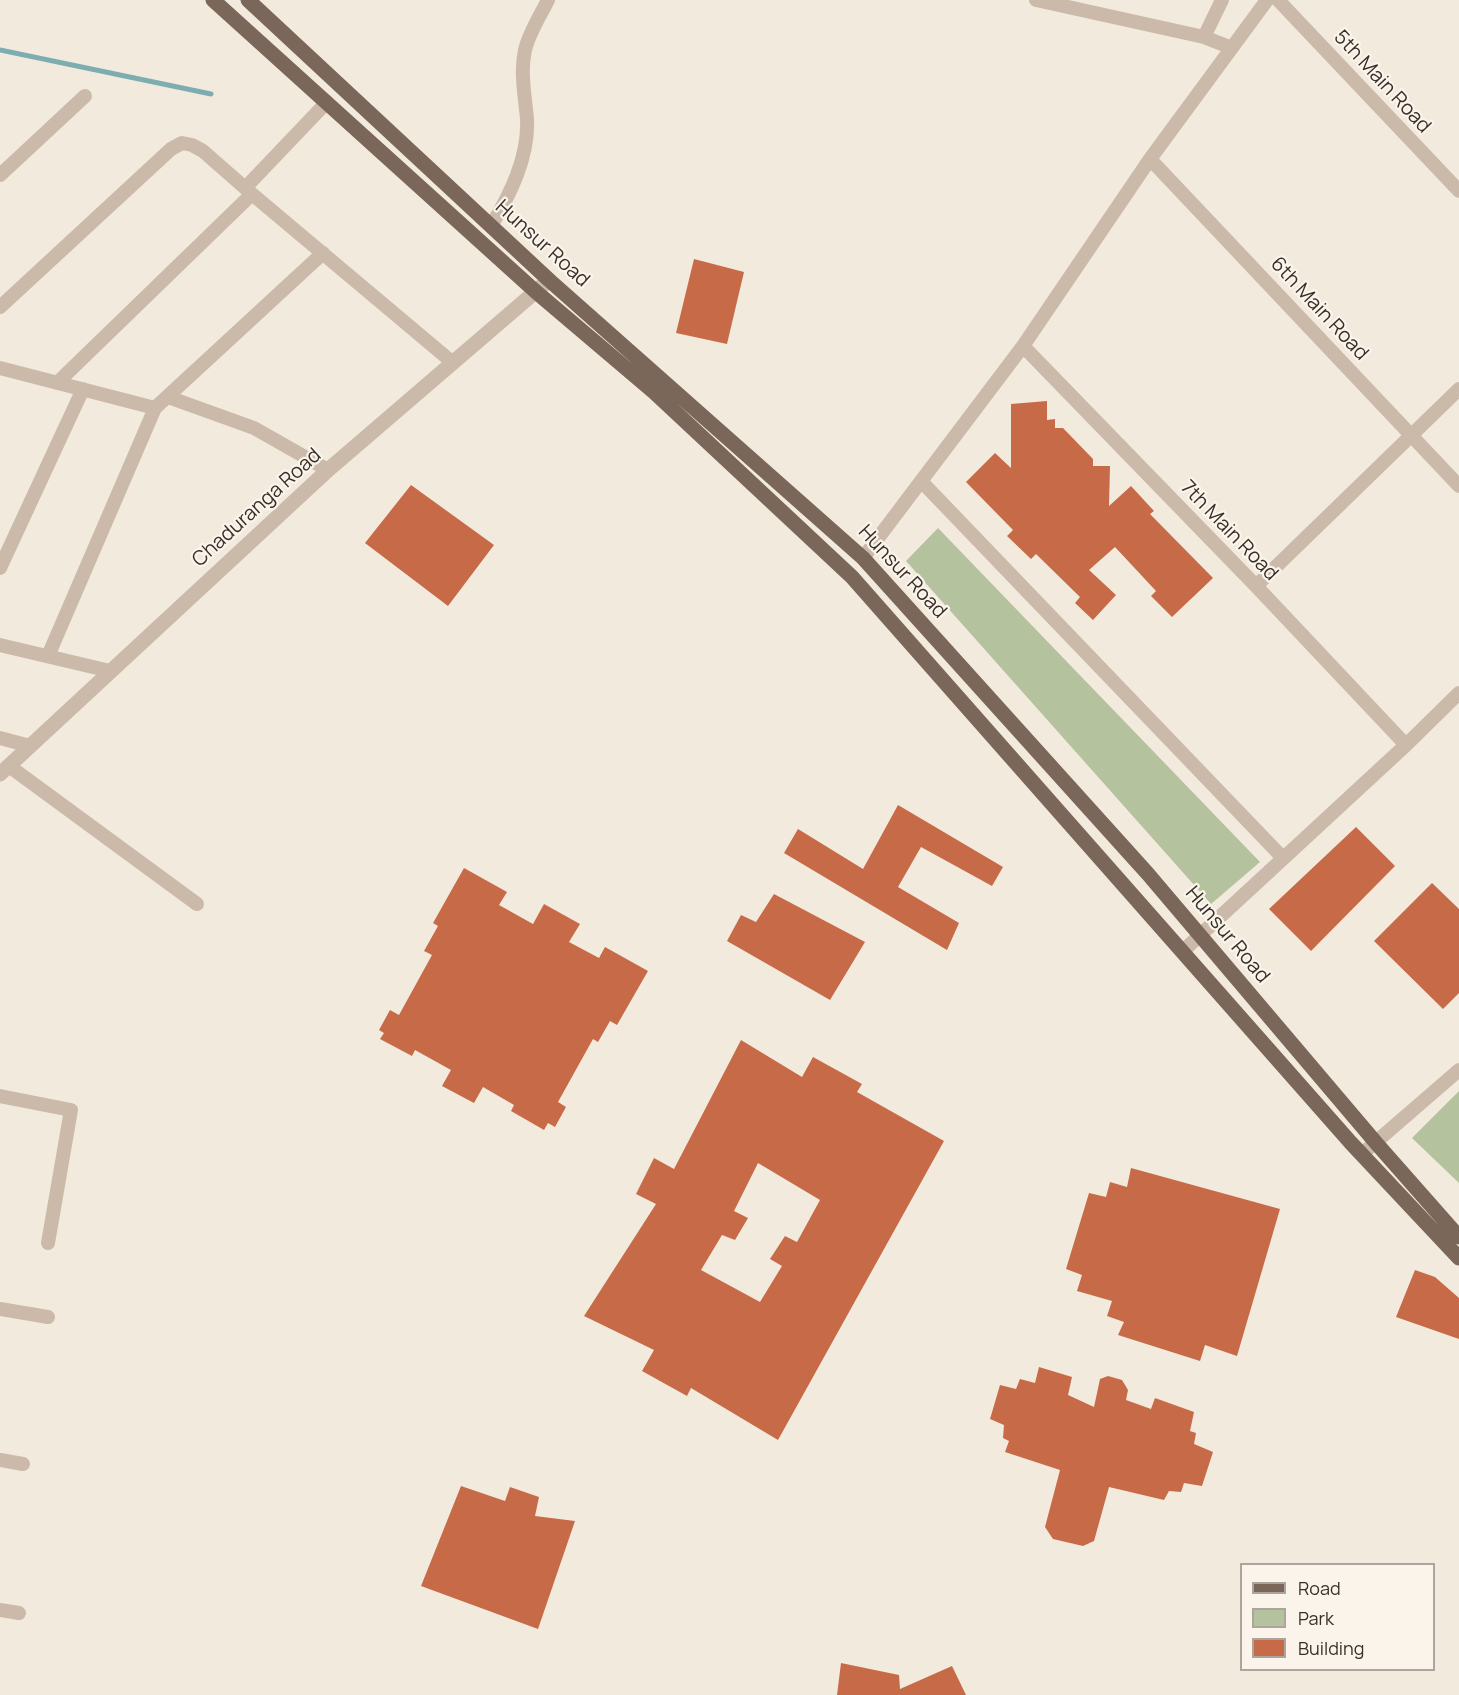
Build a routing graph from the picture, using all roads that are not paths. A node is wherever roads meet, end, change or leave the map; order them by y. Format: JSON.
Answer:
{"nodes":[{"id":1,"x":213,"y":0,"type":"edge"},
{"id":2,"x":248,"y":0,"type":"edge"},
{"id":3,"x":548,"y":0,"type":"edge"},
{"id":4,"x":1036,"y":0,"type":"edge"},
{"id":5,"x":1222,"y":0,"type":"edge"},
{"id":6,"x":1249,"y":0,"type":"edge"},
{"id":7,"x":1278,"y":0,"type":"edge"},
{"id":8,"x":1264,"y":5,"type":"edge"},
{"id":9,"x":1204,"y":37,"type":"junction"},
{"id":10,"x":1232,"y":48,"type":"junction"},
{"id":11,"x":85,"y":96,"type":"dead end"},
{"id":12,"x":327,"y":102,"type":"junction"},
{"id":13,"x":1150,"y":159,"type":"junction"},
{"id":14,"x":0,"y":176,"type":"edge"},
{"id":15,"x":248,"y":191,"type":"junction"},
{"id":16,"x":1459,"y":191,"type":"edge"},
{"id":17,"x":491,"y":226,"type":"junction"},
{"id":18,"x":323,"y":253,"type":"junction"},
{"id":19,"x":549,"y":280,"type":"junction"},
{"id":20,"x":535,"y":291,"type":"junction"},
{"id":21,"x":0,"y":307,"type":"edge"},
{"id":22,"x":1023,"y":346,"type":"junction"},
{"id":23,"x":452,"y":362,"type":"junction"},
{"id":24,"x":0,"y":368,"type":"edge"},
{"id":25,"x":57,"y":383,"type":"junction"},
{"id":26,"x":82,"y":389,"type":"junction"},
{"id":27,"x":1459,"y":389,"type":"edge"},
{"id":28,"x":168,"y":397,"type":"junction"},
{"id":29,"x":155,"y":408,"type":"junction"},
{"id":30,"x":1411,"y":435,"type":"junction"},
{"id":31,"x":328,"y":470,"type":"junction"},
{"id":32,"x":921,"y":481,"type":"junction"},
{"id":33,"x":1459,"y":486,"type":"edge"},
{"id":34,"x":863,"y":558,"type":"junction"},
{"id":35,"x":0,"y":568,"type":"edge"},
{"id":36,"x":1256,"y":586,"type":"junction"},
{"id":37,"x":0,"y":645,"type":"edge"},
{"id":38,"x":48,"y":656,"type":"junction"},
{"id":39,"x":110,"y":671,"type":"junction"},
{"id":40,"x":1459,"y":693,"type":"edge"},
{"id":41,"x":0,"y":738,"type":"edge"},
{"id":42,"x":1406,"y":745,"type":"junction"},
{"id":43,"x":30,"y":746,"type":"junction"},
{"id":44,"x":4,"y":770,"type":"edge"},
{"id":45,"x":1283,"y":858,"type":"junction"},
{"id":46,"x":197,"y":904,"type":"dead end"},
{"id":47,"x":1200,"y":935,"type":"junction"},
{"id":48,"x":1183,"y":951,"type":"junction"},
{"id":49,"x":1459,"y":1070,"type":"edge"},
{"id":50,"x":0,"y":1096,"type":"edge"},
{"id":51,"x":1377,"y":1144,"type":"junction"},
{"id":52,"x":1362,"y":1154,"type":"junction"},
{"id":53,"x":1459,"y":1238,"type":"edge"},
{"id":54,"x":48,"y":1242,"type":"dead end"},
{"id":55,"x":1459,"y":1258,"type":"edge"},
{"id":56,"x":0,"y":1309,"type":"edge"},
{"id":57,"x":48,"y":1317,"type":"dead end"},
{"id":58,"x":0,"y":1460,"type":"edge"},
{"id":59,"x":23,"y":1464,"type":"dead end"},
{"id":60,"x":0,"y":1610,"type":"edge"},
{"id":61,"x":19,"y":1613,"type":"dead end"}],
"edges":[{"from":1,"to":12,"type":"main road"},
{"from":2,"to":17,"type":"main road","name":"Hunsur Road"},
{"from":3,"to":17,"type":"street"},
{"from":4,"to":9,"type":"street"},
{"from":5,"to":9,"type":"street"},
{"from":6,"to":8,"type":"street"},
{"from":7,"to":16,"type":"street","name":"5th Main Road"},
{"from":8,"to":10,"type":"street"},
{"from":9,"to":10,"type":"street"},
{"from":10,"to":13,"type":"street"},
{"from":11,"to":14,"type":"street"},
{"from":12,"to":15,"type":"street"},
{"from":12,"to":20,"type":"main road"},
{"from":13,"to":22,"type":"street"},
{"from":13,"to":30,"type":"street","name":"6th Main Road"},
{"from":15,"to":18,"type":"street"},
{"from":15,"to":21,"type":"street"},
{"from":15,"to":25,"type":"street"},
{"from":17,"to":19,"type":"main road","name":"Hunsur Road"},
{"from":18,"to":23,"type":"street"},
{"from":18,"to":28,"type":"street"},
{"from":19,"to":20,"type":"street","name":"Chaduranga Road"},
{"from":19,"to":34,"type":"main road","name":"Hunsur Road"},
{"from":20,"to":23,"type":"street","name":"Chaduranga Road"},
{"from":20,"to":48,"type":"main road"},
{"from":22,"to":32,"type":"street"},
{"from":22,"to":36,"type":"street","name":"7th Main Road"},
{"from":23,"to":31,"type":"street","name":"Chaduranga Road"},
{"from":24,"to":25,"type":"street"},
{"from":25,"to":26,"type":"street"},
{"from":26,"to":29,"type":"street"},
{"from":26,"to":35,"type":"street"},
{"from":27,"to":30,"type":"street"},
{"from":28,"to":29,"type":"street"},
{"from":28,"to":31,"type":"street"},
{"from":29,"to":38,"type":"street"},
{"from":30,"to":33,"type":"street","name":"6th Main Road"},
{"from":30,"to":36,"type":"street"},
{"from":31,"to":39,"type":"street","name":"Chaduranga Road"},
{"from":32,"to":34,"type":"street"},
{"from":32,"to":45,"type":"street"},
{"from":34,"to":47,"type":"main road","name":"Hunsur Road"},
{"from":36,"to":42,"type":"street","name":"7th Main Road"},
{"from":37,"to":38,"type":"street"},
{"from":38,"to":39,"type":"street"},
{"from":39,"to":43,"type":"street","name":"Chaduranga Road"},
{"from":40,"to":42,"type":"street"},
{"from":41,"to":43,"type":"street"},
{"from":42,"to":45,"type":"street"},
{"from":43,"to":44,"type":"street","name":"Chaduranga Road"},
{"from":44,"to":46,"type":"street"},
{"from":45,"to":47,"type":"street"},
{"from":47,"to":48,"type":"street"},
{"from":47,"to":51,"type":"main road","name":"Hunsur Road"},
{"from":48,"to":52,"type":"main road"},
{"from":49,"to":51,"type":"street"},
{"from":50,"to":54,"type":"street"},
{"from":51,"to":52,"type":"street"},
{"from":51,"to":53,"type":"main road","name":"Hunsur Road"},
{"from":52,"to":55,"type":"main road"},
{"from":56,"to":57,"type":"street"},
{"from":58,"to":59,"type":"street"},
{"from":60,"to":61,"type":"street"}]}
